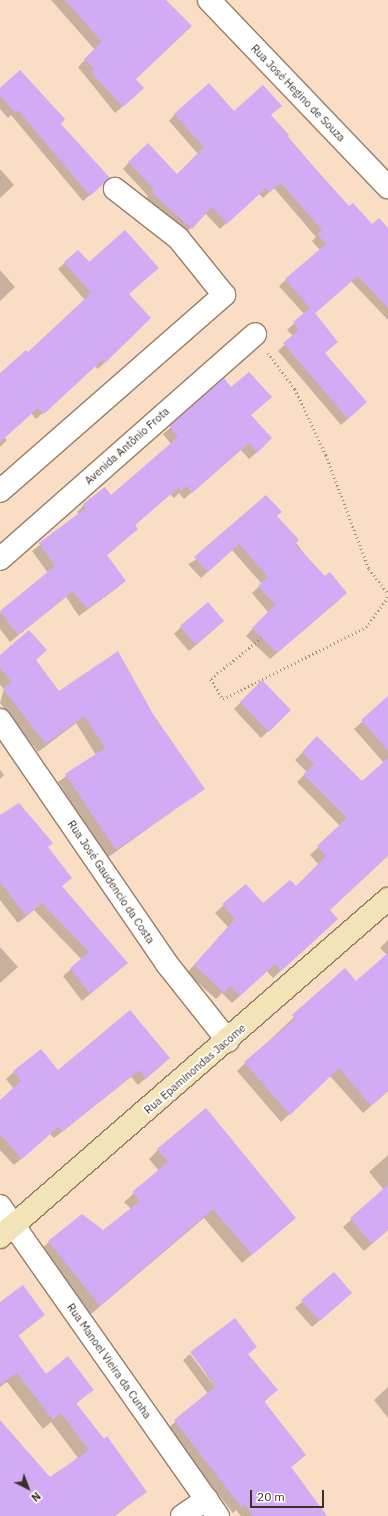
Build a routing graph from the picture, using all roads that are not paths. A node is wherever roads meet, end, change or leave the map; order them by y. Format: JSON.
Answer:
{"nodes":[{"id":1,"x":209,"y":0,"type":"edge"},
{"id":2,"x":388,"y":187,"type":"edge"},
{"id":3,"x":114,"y":189,"type":"dead end"},
{"id":4,"x":255,"y":334,"type":"road end"},
{"id":5,"x":0,"y":491,"type":"edge"},
{"id":6,"x":0,"y":559,"type":"edge"},
{"id":7,"x":0,"y":720,"type":"edge"},
{"id":8,"x":388,"y":899,"type":"edge"},
{"id":9,"x":228,"y":1041,"type":"junction"},
{"id":10,"x":0,"y":1206,"type":"edge"},
{"id":11,"x":6,"y":1231,"type":"edge"},
{"id":12,"x":212,"y":1508,"type":"edge"},
{"id":13,"x":182,"y":1516,"type":"edge"}],
"edges":[{"from":1,"to":2,"type":"street","name":"Rua José Hegino de Souza"},
{"from":3,"to":5,"type":"street"},
{"from":4,"to":6,"type":"street","name":"Avenida Antônio Frota"},
{"from":7,"to":9,"type":"street","name":"Rua José Gaudencio da Costa"},
{"from":8,"to":9,"type":"main road","name":"Rua Epaminondas Jacome"},
{"from":9,"to":11,"type":"main road","name":"Rua Epaminondas Jacome"},
{"from":10,"to":11,"type":"street","name":"Rua Manoel Vieira da Cunha"},
{"from":11,"to":12,"type":"street","name":"Rua Manoel Vieira da Cunha"},
{"from":12,"to":13,"type":"street"}]}
